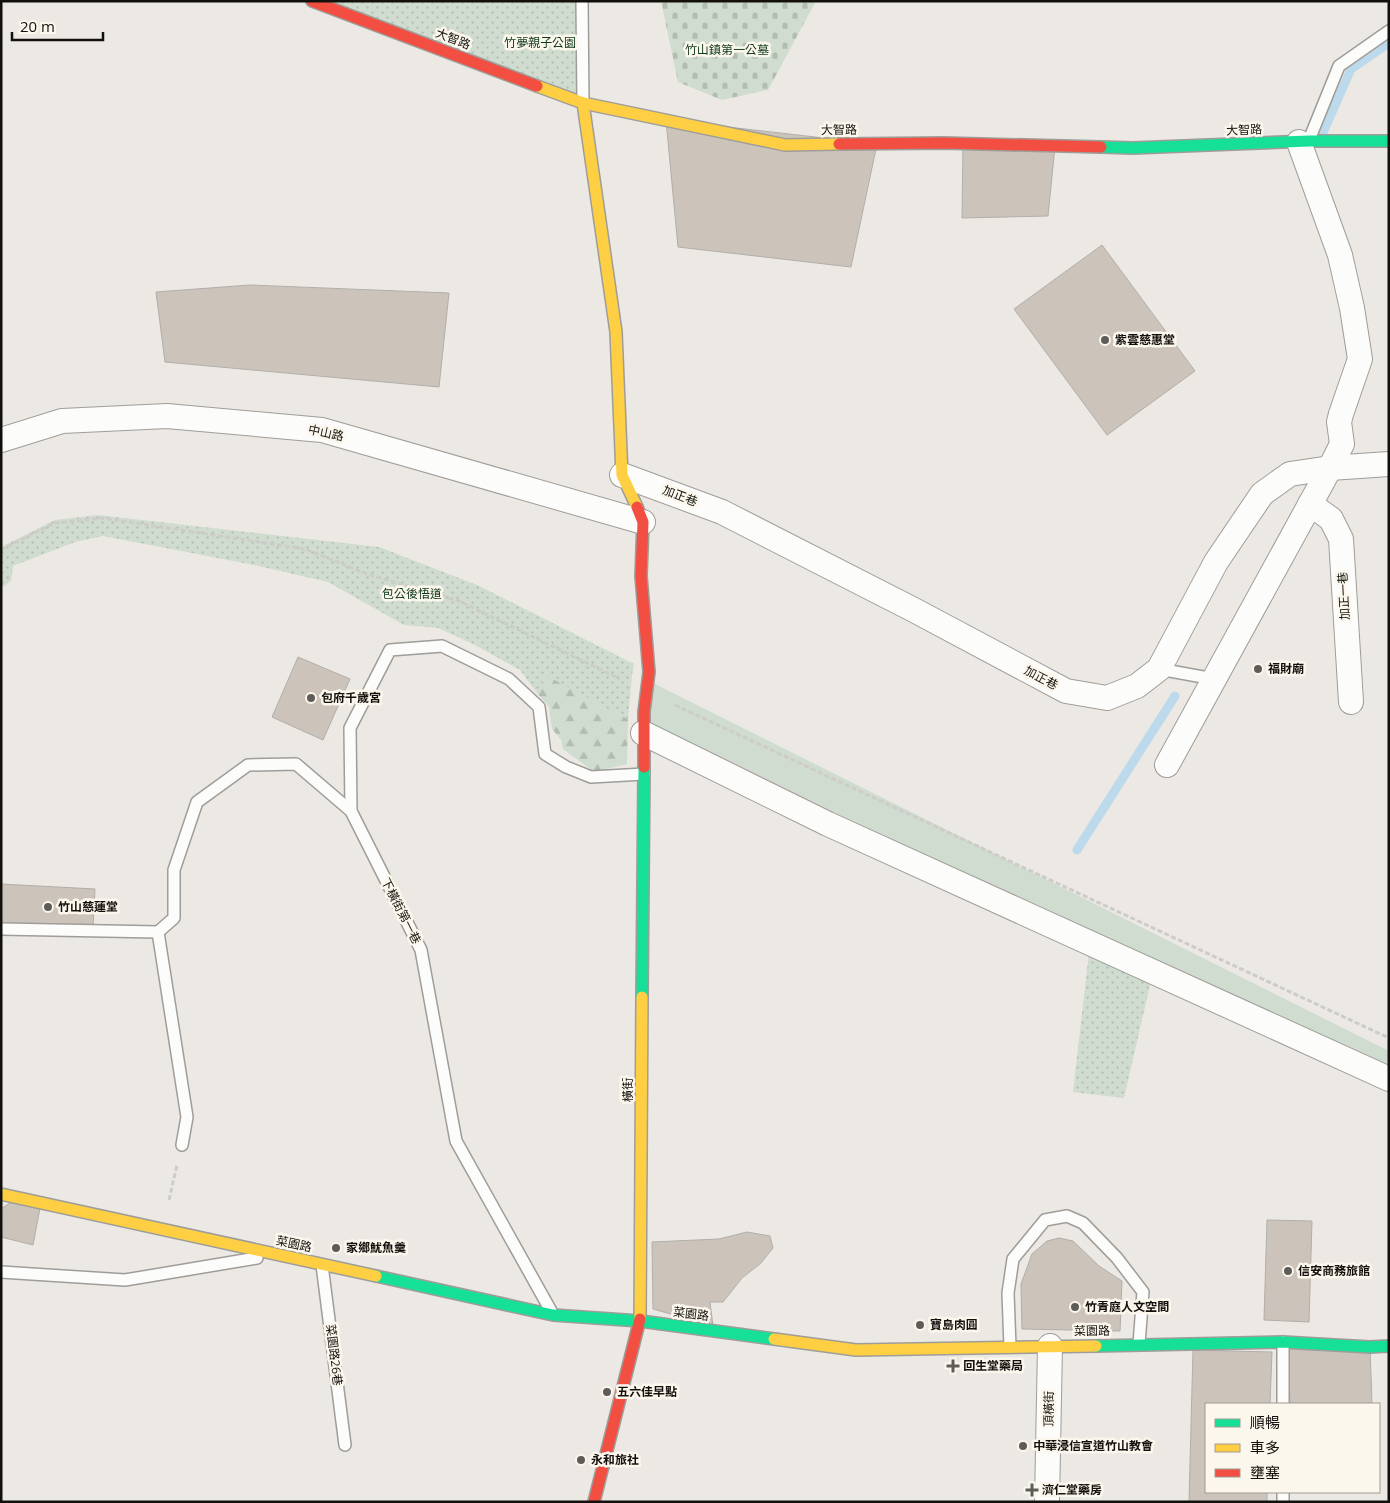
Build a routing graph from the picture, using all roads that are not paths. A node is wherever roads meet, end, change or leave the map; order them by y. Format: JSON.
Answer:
{"nodes":[{"id":1,"x":312,"y":1,"type":"edge"},
{"id":2,"x":582,"y":1,"type":"edge"},
{"id":3,"x":1389,"y":32,"type":"edge"},
{"id":4,"x":583,"y":103,"type":"junction"},
{"id":5,"x":1389,"y":141,"type":"edge"},
{"id":6,"x":1304,"y":142,"type":"junction"},
{"id":7,"x":1,"y":440,"type":"edge"},
{"id":8,"x":1389,"y":464,"type":"edge"},
{"id":9,"x":1330,"y":468,"type":"junction"},
{"id":10,"x":622,"y":475,"type":"junction"},
{"id":11,"x":1310,"y":504,"type":"junction"},
{"id":12,"x":643,"y":522,"type":"junction"},
{"id":13,"x":1159,"y":669,"type":"junction"},
{"id":14,"x":1214,"y":679,"type":"junction"},
{"id":15,"x":1351,"y":702,"type":"dead end"},
{"id":16,"x":643,"y":733,"type":"junction"},
{"id":17,"x":1167,"y":765,"type":"dead end"},
{"id":18,"x":644,"y":774,"type":"junction"},
{"id":19,"x":351,"y":812,"type":"junction"},
{"id":20,"x":1,"y":929,"type":"edge"},
{"id":21,"x":158,"y":932,"type":"junction"},
{"id":22,"x":1389,"y":1079,"type":"edge"},
{"id":23,"x":182,"y":1145,"type":"road end"},
{"id":24,"x":1,"y":1194,"type":"edge"},
{"id":25,"x":278,"y":1255,"type":"junction"},
{"id":26,"x":322,"y":1265,"type":"junction"},
{"id":27,"x":1,"y":1272,"type":"edge"},
{"id":28,"x":553,"y":1315,"type":"junction"},
{"id":29,"x":640,"y":1321,"type":"junction"},
{"id":30,"x":1283,"y":1342,"type":"junction"},
{"id":31,"x":1139,"y":1344,"type":"junction"},
{"id":32,"x":1050,"y":1346,"type":"junction"},
{"id":33,"x":1389,"y":1346,"type":"edge"},
{"id":34,"x":1010,"y":1347,"type":"junction"},
{"id":35,"x":1283,"y":1403,"type":"edge"},
{"id":36,"x":345,"y":1445,"type":"dead end"},
{"id":37,"x":594,"y":1502,"type":"edge"},
{"id":38,"x":1047,"y":1502,"type":"edge"}],
"edges":[{"from":1,"to":4,"type":"street","name":"大智路"},
{"from":2,"to":4,"type":"lane"},
{"from":3,"to":6,"type":"lane"},
{"from":4,"to":6,"type":"street","name":"大智路"},
{"from":4,"to":10,"type":"street"},
{"from":5,"to":6,"type":"street","name":"大智路"},
{"from":6,"to":9,"type":"street"},
{"from":7,"to":12,"type":"street","name":"中山路"},
{"from":8,"to":9,"type":"street","name":"加正巷"},
{"from":9,"to":11,"type":"street"},
{"from":9,"to":13,"type":"street","name":"加正巷"},
{"from":10,"to":12,"type":"street"},
{"from":10,"to":13,"type":"street","name":"加正巷"},
{"from":11,"to":14,"type":"street"},
{"from":11,"to":15,"type":"street","name":"加正一巷"},
{"from":12,"to":16,"type":"street","name":"橫街"},
{"from":13,"to":14,"type":"lane"},
{"from":14,"to":17,"type":"street"},
{"from":16,"to":18,"type":"street","name":"橫街"},
{"from":16,"to":22,"type":"street"},
{"from":18,"to":19,"type":"lane"},
{"from":18,"to":29,"type":"street","name":"橫街"},
{"from":19,"to":21,"type":"lane","name":"下橫街第一巷"},
{"from":19,"to":28,"type":"lane","name":"下橫街第一巷"},
{"from":20,"to":21,"type":"lane"},
{"from":21,"to":23,"type":"lane"},
{"from":24,"to":25,"type":"street","name":"菜園路"},
{"from":25,"to":26,"type":"street","name":"菜園路"},
{"from":25,"to":27,"type":"lane"},
{"from":26,"to":28,"type":"street","name":"菜園路"},
{"from":26,"to":36,"type":"lane","name":"菜園路26巷"},
{"from":28,"to":29,"type":"street","name":"菜園路"},
{"from":29,"to":34,"type":"street","name":"菜園路"},
{"from":29,"to":37,"type":"street","name":"橫街"},
{"from":30,"to":31,"type":"street","name":"菜園路"},
{"from":30,"to":33,"type":"street","name":"菜園路"},
{"from":30,"to":35,"type":"lane"},
{"from":31,"to":32,"type":"street","name":"菜園路"},
{"from":31,"to":34,"type":"lane"},
{"from":32,"to":34,"type":"street","name":"菜園路"},
{"from":32,"to":38,"type":"street","name":"頂橫街"}]}
